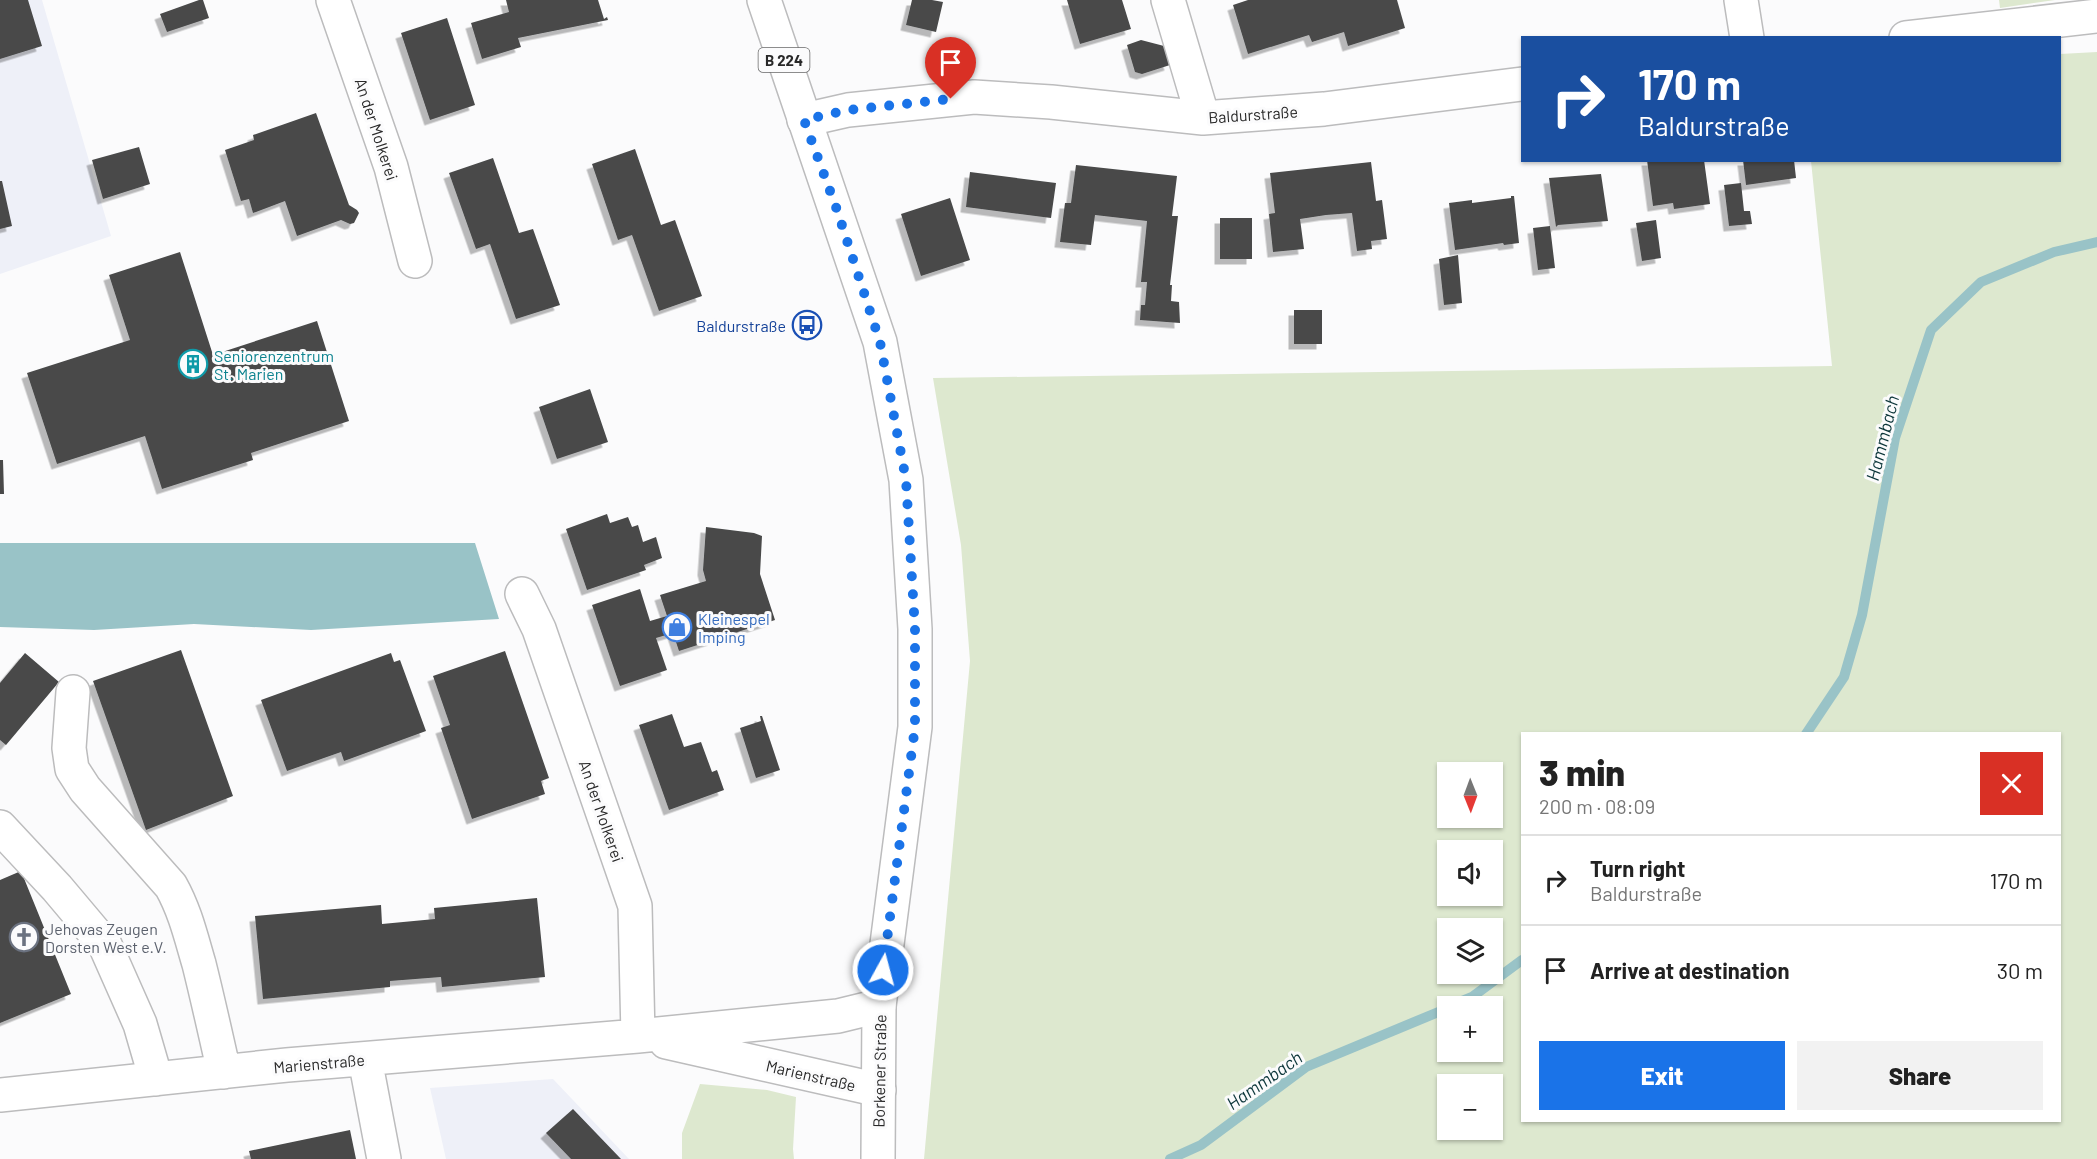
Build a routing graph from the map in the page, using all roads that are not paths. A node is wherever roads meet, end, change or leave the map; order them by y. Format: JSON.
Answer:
{"nodes":[{"id":1,"x":333,"y":0,"type":"edge"},
{"id":2,"x":764,"y":0,"type":"edge"},
{"id":3,"x":1168,"y":0,"type":"edge"},
{"id":4,"x":1741,"y":0,"type":"edge"},
{"id":5,"x":2097,"y":16,"type":"edge"},
{"id":6,"x":1747,"y":36,"type":"edge"},
{"id":7,"x":1923,"y":36,"type":"edge"},
{"id":8,"x":1521,"y":84,"type":"edge"},
{"id":9,"x":1203,"y":118,"type":"junction"},
{"id":10,"x":804,"y":120,"type":"junction"},
{"id":11,"x":415,"y":261,"type":"dead end"},
{"id":12,"x":522,"y":594,"type":"dead end"},
{"id":13,"x":73,"y":692,"type":"dead end"},
{"id":14,"x":0,"y":827,"type":"edge"},
{"id":15,"x":879,"y":1006,"type":"junction"},
{"id":16,"x":638,"y":1036,"type":"junction"},
{"id":17,"x":365,"y":1059,"type":"junction"},
{"id":18,"x":224,"y":1072,"type":"junction"},
{"id":19,"x":156,"y":1079,"type":"junction"},
{"id":20,"x":879,"y":1090,"type":"junction"},
{"id":21,"x":0,"y":1095,"type":"edge"},
{"id":22,"x":384,"y":1159,"type":"edge"},
{"id":23,"x":878,"y":1159,"type":"edge"}],
"edges":[{"from":1,"to":11,"type":"street","name":"An der Molkerei"},
{"from":2,"to":10,"type":"street","name":"Borkener Straße","number":"B 224"},
{"from":3,"to":9,"type":"street"},
{"from":4,"to":6,"type":"street"},
{"from":5,"to":7,"type":"street"},
{"from":8,"to":9,"type":"street","name":"Baldurstraße"},
{"from":9,"to":10,"type":"street","name":"Baldurstraße"},
{"from":10,"to":15,"type":"street","name":"Borkener Straße","number":"B 224"},
{"from":12,"to":16,"type":"street","name":"An der Molkerei"},
{"from":13,"to":18,"type":"street"},
{"from":14,"to":19,"type":"street"},
{"from":15,"to":16,"type":"street","name":"Marienstraße"},
{"from":15,"to":20,"type":"street","name":"Borkener Straße","number":"B 224"},
{"from":16,"to":17,"type":"street","name":"Marienstraße"},
{"from":16,"to":20,"type":"street","name":"Marienstraße"},
{"from":17,"to":18,"type":"street","name":"Marienstraße"},
{"from":17,"to":22,"type":"street"},
{"from":18,"to":19,"type":"street","name":"Marienstraße"},
{"from":19,"to":21,"type":"street","name":"Marienstraße"},
{"from":20,"to":23,"type":"street","name":"Borkener Straße","number":"B 224"}]}
